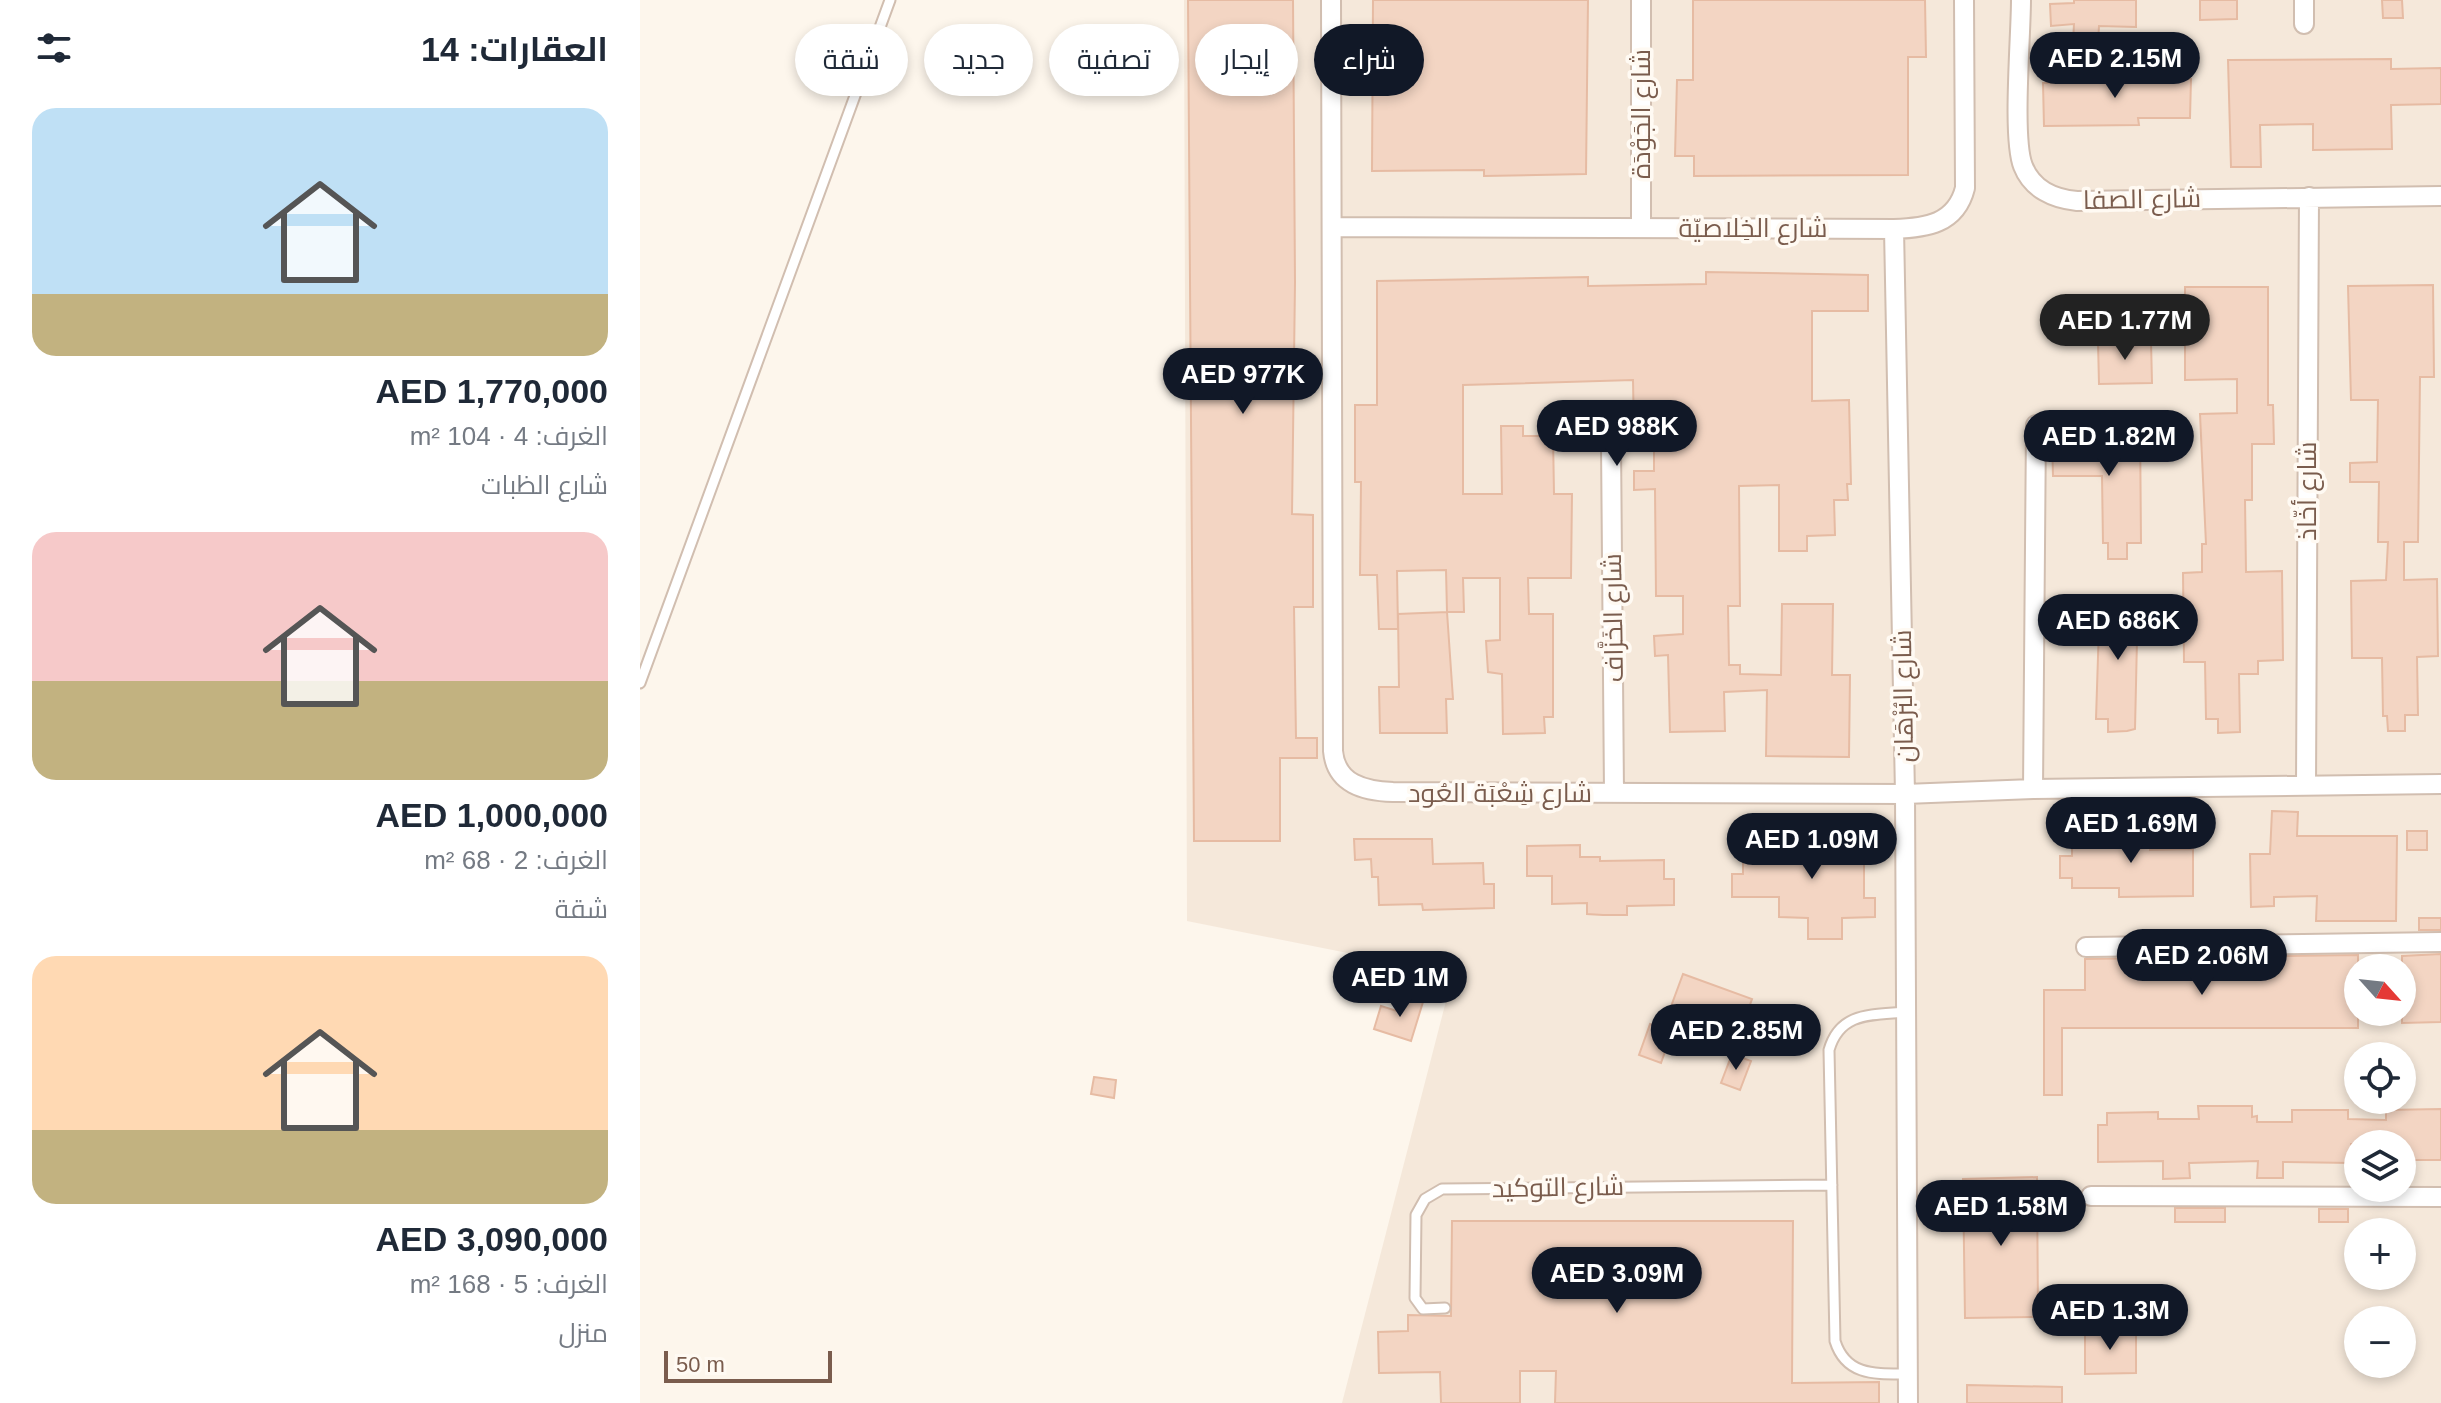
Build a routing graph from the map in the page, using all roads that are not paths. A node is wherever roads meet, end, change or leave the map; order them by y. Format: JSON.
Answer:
{"nodes":[{"id":1,"x":890,"y":0,"type":"edge"},
{"id":2,"x":1331,"y":0,"type":"edge"},
{"id":3,"x":1641,"y":0,"type":"edge"},
{"id":4,"x":1964,"y":0,"type":"edge"},
{"id":5,"x":2021,"y":0,"type":"edge"},
{"id":6,"x":2304,"y":0,"type":"edge"},
{"id":7,"x":2304,"y":24,"type":"dead end"},
{"id":8,"x":2441,"y":196,"type":"edge"},
{"id":9,"x":2309,"y":197,"type":"junction"},
{"id":10,"x":1333,"y":227,"type":"junction"},
{"id":11,"x":1641,"y":227,"type":"junction"},
{"id":12,"x":1894,"y":229,"type":"junction"},
{"id":13,"x":2036,"y":425,"type":"dead end"},
{"id":14,"x":1611,"y":443,"type":"dead end"},
{"id":15,"x":640,"y":683,"type":"edge"},
{"id":16,"x":2441,"y":784,"type":"edge"},
{"id":17,"x":2306,"y":785,"type":"junction"},
{"id":18,"x":2033,"y":789,"type":"junction"},
{"id":19,"x":1614,"y":793,"type":"junction"},
{"id":20,"x":1905,"y":794,"type":"junction"},
{"id":21,"x":2441,"y":942,"type":"edge"},
{"id":22,"x":2086,"y":947,"type":"dead end"},
{"id":23,"x":1905,"y":1012,"type":"junction"},
{"id":24,"x":1832,"y":1185,"type":"junction"},
{"id":25,"x":2091,"y":1196,"type":"dead end"},
{"id":26,"x":2441,"y":1197,"type":"edge"},
{"id":27,"x":1445,"y":1308,"type":"dead end"},
{"id":28,"x":1907,"y":1374,"type":"junction"},
{"id":29,"x":1908,"y":1403,"type":"edge"}],
"edges":[{"from":1,"to":15,"type":"lane"},
{"from":2,"to":10,"type":"street","name":"شارع شِعْبَة العُود"},
{"from":3,"to":11,"type":"street","name":"شارع الجَوْدَة"},
{"from":4,"to":12,"type":"street","name":"شارع الخِلاصيّة"},
{"from":5,"to":9,"type":"street","name":"شارع الصفا"},
{"from":6,"to":7,"type":"street"},
{"from":8,"to":9,"type":"street","name":"شارع الصفا"},
{"from":9,"to":17,"type":"street","name":"شارع أخّاذ"},
{"from":10,"to":11,"type":"street","name":"شارع الخِلاصيّة"},
{"from":10,"to":19,"type":"street","name":"شارع شِعْبَة العُود"},
{"from":11,"to":12,"type":"street","name":"شارع الخِلاصيّة"},
{"from":12,"to":20,"type":"street","name":"شارع البُرْهَان"},
{"from":13,"to":18,"type":"street"},
{"from":14,"to":19,"type":"street","name":"شارع الخَزَّاف"},
{"from":16,"to":17,"type":"street","name":"شارع شِعْبَة العُود"},
{"from":17,"to":18,"type":"street","name":"شارع شِعْبَة العُود"},
{"from":18,"to":20,"type":"street","name":"شارع شِعْبَة العُود"},
{"from":19,"to":20,"type":"street","name":"شارع شِعْبَة العُود"},
{"from":20,"to":23,"type":"street","name":"شارع البُرْهَان"},
{"from":21,"to":22,"type":"street"},
{"from":23,"to":24,"type":"lane"},
{"from":23,"to":28,"type":"street","name":"شارع البُرْهَان"},
{"from":24,"to":27,"type":"lane","name":"شارع التوكيد"},
{"from":24,"to":28,"type":"lane"},
{"from":25,"to":26,"type":"street"},
{"from":28,"to":29,"type":"street","name":"شارع البُرْهَان"}]}
